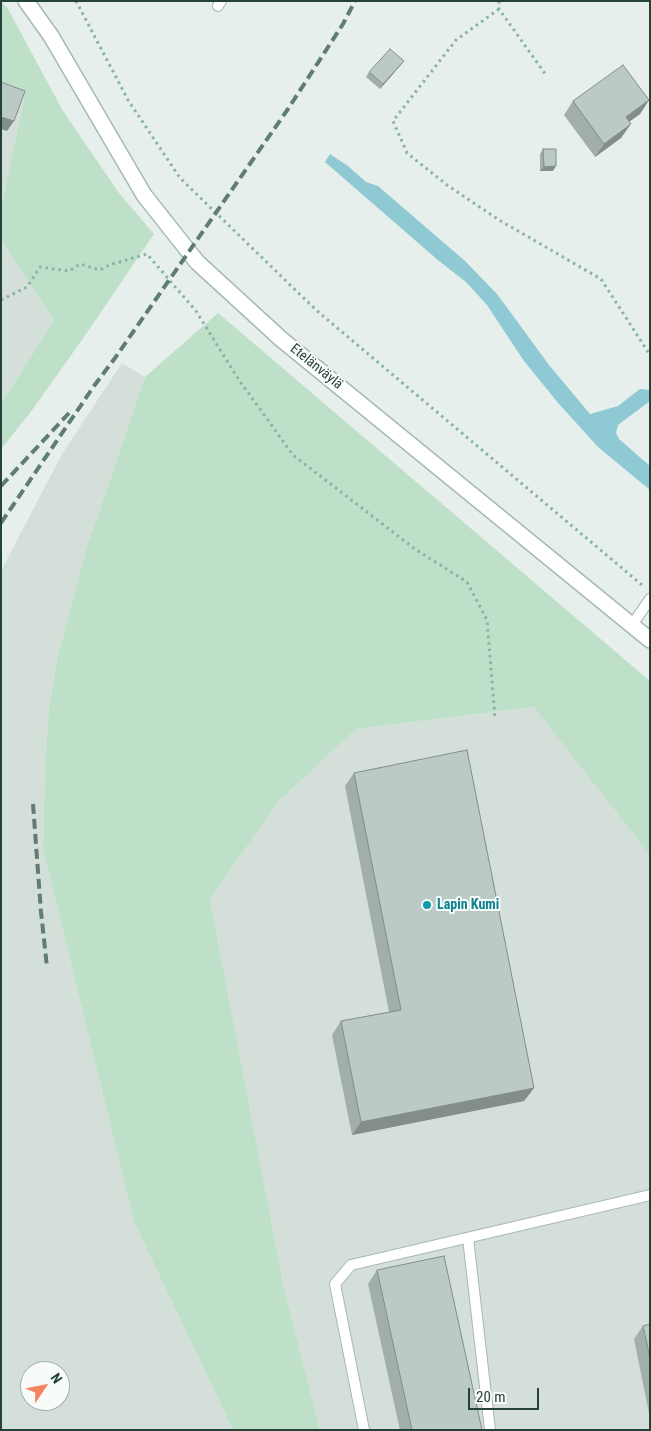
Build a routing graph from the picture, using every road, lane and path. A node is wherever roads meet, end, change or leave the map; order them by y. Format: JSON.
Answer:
{"nodes":[{"id":1,"x":26,"y":1,"type":"edge"},
{"id":2,"x":39,"y":1,"type":"edge"},
{"id":3,"x":76,"y":1,"type":"edge"},
{"id":4,"x":499,"y":1,"type":"edge"},
{"id":5,"x":499,"y":9,"type":"junction"},
{"id":6,"x":51,"y":36,"type":"junction"},
{"id":7,"x":546,"y":76,"type":"dead end"},
{"id":8,"x":1,"y":300,"type":"edge"},
{"id":9,"x":650,"y":355,"type":"edge"},
{"id":10,"x":650,"y":591,"type":"edge"},
{"id":11,"x":650,"y":600,"type":"edge"},
{"id":12,"x":632,"y":625,"type":"junction"},
{"id":13,"x":649,"y":639,"type":"edge"},
{"id":14,"x":495,"y":718,"type":"dead end"},
{"id":15,"x":650,"y":1196,"type":"edge"},
{"id":16,"x":468,"y":1238,"type":"junction"},
{"id":17,"x":364,"y":1430,"type":"edge"},
{"id":18,"x":490,"y":1430,"type":"edge"}],
"edges":[{"from":1,"to":6,"type":"main road","name":"Etelänväylä"},
{"from":2,"to":6,"type":"main road","name":"Etelänväylä"},
{"from":3,"to":10,"type":"path"},
{"from":4,"to":5,"type":"path"},
{"from":5,"to":7,"type":"path"},
{"from":5,"to":9,"type":"path"},
{"from":6,"to":12,"type":"main road","name":"Etelänväylä"},
{"from":8,"to":14,"type":"path"},
{"from":11,"to":12,"type":"lane"},
{"from":12,"to":13,"type":"main road","name":"Etelänväylä"},
{"from":15,"to":16,"type":"lane"},
{"from":16,"to":17,"type":"lane"},
{"from":16,"to":18,"type":"lane"}]}
